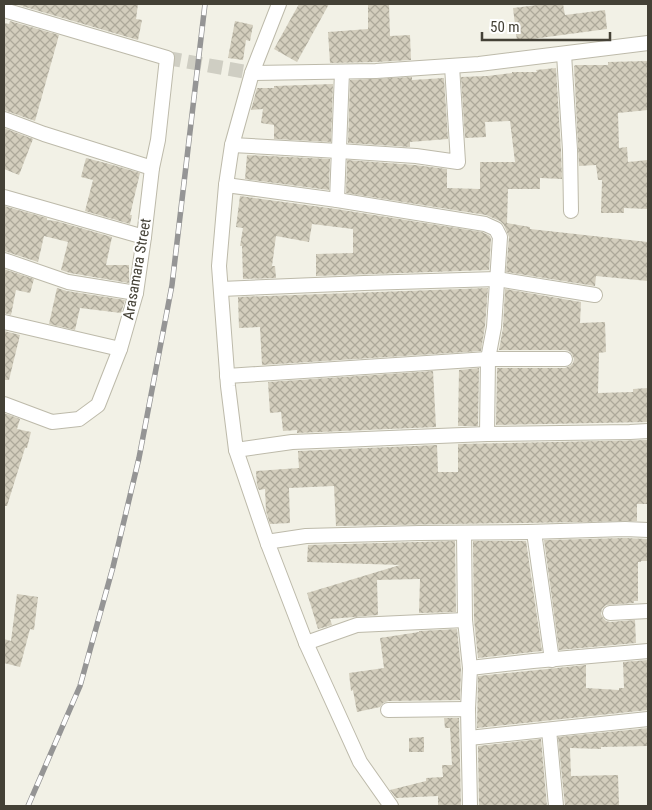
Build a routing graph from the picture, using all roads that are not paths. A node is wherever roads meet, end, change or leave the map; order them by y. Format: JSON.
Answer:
{"nodes":[{"id":1,"x":279,"y":4,"type":"edge"},
{"id":2,"x":4,"y":10,"type":"edge"},
{"id":3,"x":648,"y":43,"type":"edge"},
{"id":4,"x":564,"y":54,"type":"junction"},
{"id":5,"x":452,"y":66,"type":"junction"},
{"id":6,"x":342,"y":72,"type":"junction"},
{"id":7,"x":252,"y":73,"type":"junction"},
{"id":8,"x":4,"y":119,"type":"edge"},
{"id":9,"x":232,"y":145,"type":"junction"},
{"id":10,"x":339,"y":150,"type":"junction"},
{"id":11,"x":152,"y":168,"type":"junction"},
{"id":12,"x":226,"y":185,"type":"junction"},
{"id":13,"x":4,"y":196,"type":"edge"},
{"id":14,"x":337,"y":200,"type":"junction"},
{"id":15,"x":571,"y":212,"type":"dead end"},
{"id":16,"x":144,"y":238,"type":"junction"},
{"id":17,"x":4,"y":260,"type":"edge"},
{"id":18,"x":497,"y":279,"type":"junction"},
{"id":19,"x":221,"y":289,"type":"junction"},
{"id":20,"x":136,"y":292,"type":"junction"},
{"id":21,"x":595,"y":295,"type":"dead end"},
{"id":22,"x":4,"y":322,"type":"edge"},
{"id":23,"x":120,"y":349,"type":"junction"},
{"id":24,"x":488,"y":359,"type":"junction"},
{"id":25,"x":566,"y":359,"type":"dead end"},
{"id":26,"x":227,"y":376,"type":"junction"},
{"id":27,"x":4,"y":404,"type":"edge"},
{"id":28,"x":648,"y":430,"type":"edge"},
{"id":29,"x":487,"y":434,"type":"junction"},
{"id":30,"x":236,"y":450,"type":"junction"},
{"id":31,"x":648,"y":530,"type":"edge"},
{"id":32,"x":534,"y":532,"type":"junction"},
{"id":33,"x":464,"y":533,"type":"junction"},
{"id":34,"x":268,"y":544,"type":"junction"},
{"id":35,"x":648,"y":611,"type":"edge"},
{"id":36,"x":610,"y":613,"type":"dead end"},
{"id":37,"x":465,"y":620,"type":"junction"},
{"id":38,"x":306,"y":644,"type":"junction"},
{"id":39,"x":648,"y":651,"type":"edge"},
{"id":40,"x":552,"y":660,"type":"junction"},
{"id":41,"x":470,"y":668,"type":"junction"},
{"id":42,"x":468,"y":709,"type":"junction"},
{"id":43,"x":388,"y":710,"type":"dead end"},
{"id":44,"x":648,"y":719,"type":"edge"},
{"id":45,"x":549,"y":730,"type":"junction"},
{"id":46,"x":469,"y":738,"type":"junction"},
{"id":47,"x":391,"y":806,"type":"edge"},
{"id":48,"x":470,"y":806,"type":"edge"},
{"id":49,"x":556,"y":806,"type":"edge"}],
"edges":[{"from":1,"to":7,"type":"street"},
{"from":2,"to":11,"type":"street","name":"Arasamara Street"},
{"from":3,"to":4,"type":"street"},
{"from":4,"to":5,"type":"street"},
{"from":4,"to":15,"type":"street"},
{"from":5,"to":6,"type":"street"},
{"from":5,"to":10,"type":"street"},
{"from":6,"to":7,"type":"street"},
{"from":6,"to":10,"type":"street"},
{"from":7,"to":9,"type":"street"},
{"from":8,"to":11,"type":"street"},
{"from":9,"to":10,"type":"street"},
{"from":9,"to":12,"type":"street"},
{"from":10,"to":14,"type":"street"},
{"from":11,"to":16,"type":"street","name":"Arasamara Street"},
{"from":12,"to":14,"type":"street"},
{"from":12,"to":19,"type":"street"},
{"from":13,"to":16,"type":"street"},
{"from":14,"to":18,"type":"street"},
{"from":16,"to":20,"type":"street","name":"Arasamara Street"},
{"from":17,"to":20,"type":"street"},
{"from":18,"to":19,"type":"street"},
{"from":18,"to":21,"type":"street"},
{"from":18,"to":24,"type":"street"},
{"from":19,"to":26,"type":"street"},
{"from":20,"to":23,"type":"street","name":"Arasamara Street"},
{"from":22,"to":23,"type":"street"},
{"from":23,"to":27,"type":"street","name":"Arasamara Street"},
{"from":24,"to":25,"type":"street"},
{"from":24,"to":26,"type":"street"},
{"from":24,"to":29,"type":"street"},
{"from":26,"to":30,"type":"street"},
{"from":28,"to":29,"type":"street"},
{"from":29,"to":30,"type":"street"},
{"from":30,"to":34,"type":"street"},
{"from":31,"to":32,"type":"street"},
{"from":32,"to":33,"type":"street"},
{"from":32,"to":40,"type":"street"},
{"from":33,"to":34,"type":"street"},
{"from":33,"to":37,"type":"street"},
{"from":34,"to":38,"type":"street"},
{"from":35,"to":36,"type":"street"},
{"from":37,"to":38,"type":"street"},
{"from":37,"to":41,"type":"street"},
{"from":38,"to":47,"type":"street"},
{"from":39,"to":40,"type":"street"},
{"from":40,"to":41,"type":"street"},
{"from":41,"to":42,"type":"street"},
{"from":42,"to":43,"type":"street"},
{"from":42,"to":46,"type":"street"},
{"from":44,"to":45,"type":"street"},
{"from":45,"to":46,"type":"street"},
{"from":45,"to":49,"type":"street"},
{"from":46,"to":48,"type":"street"}]}
